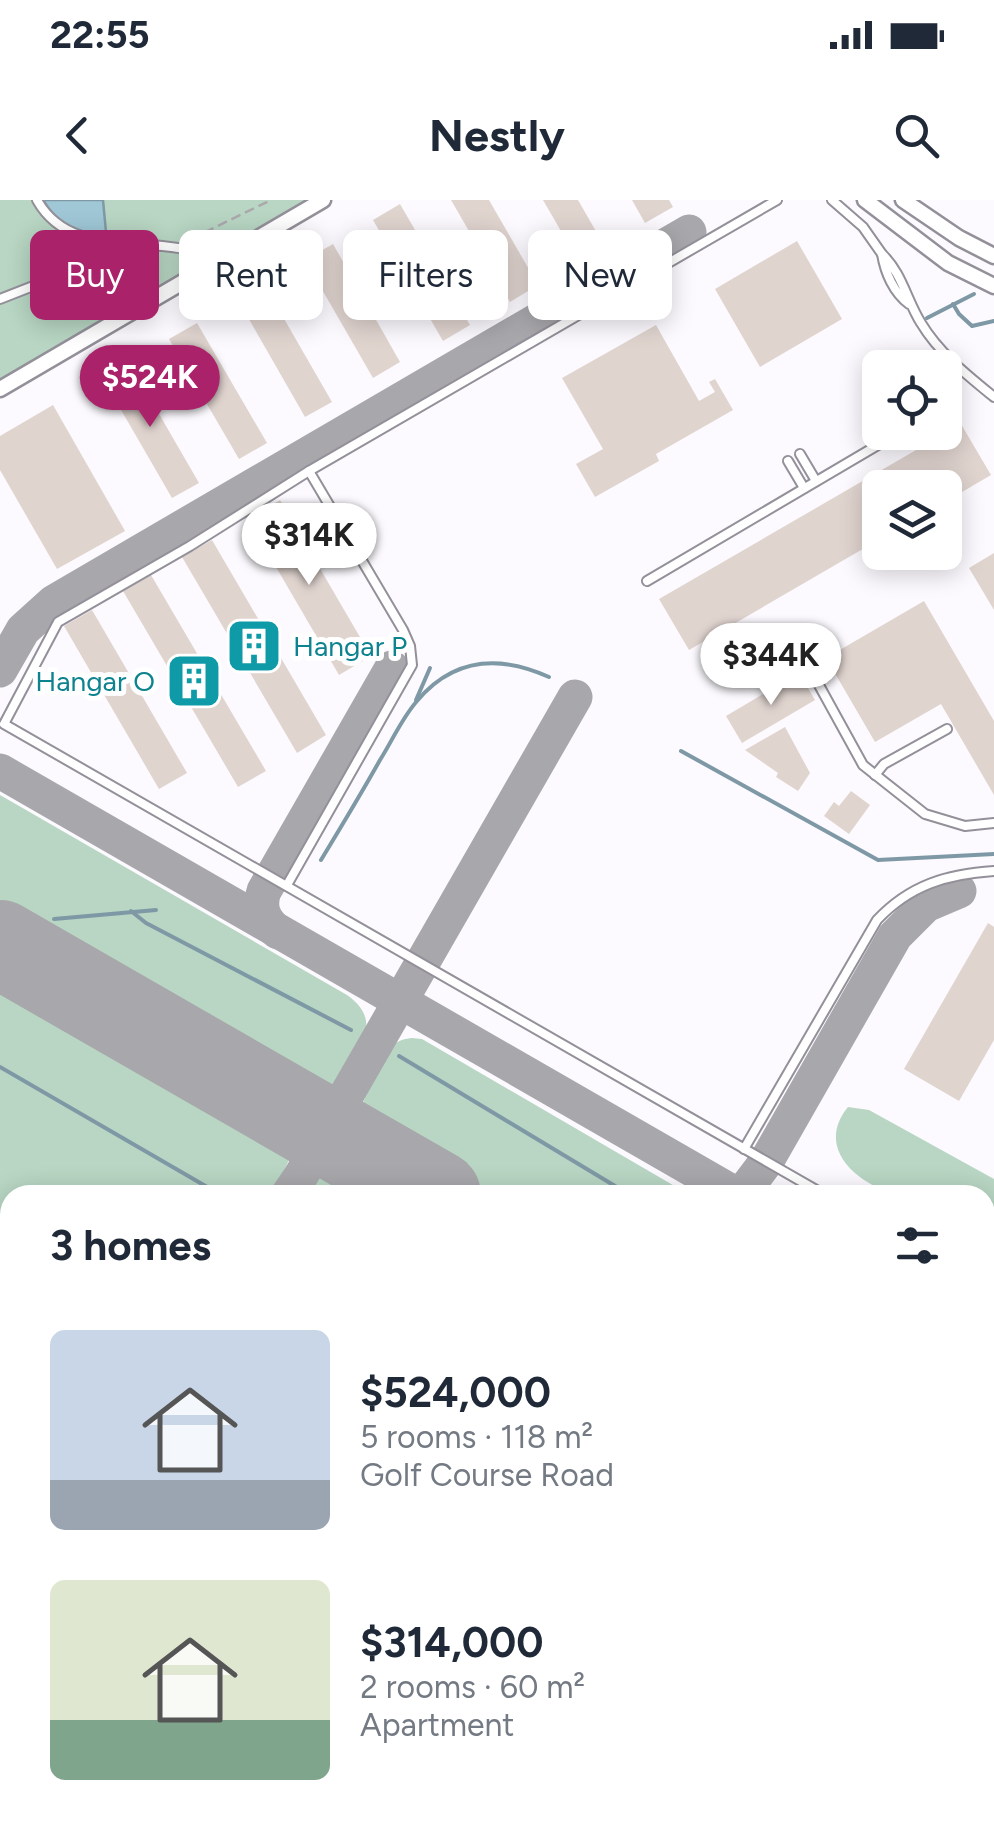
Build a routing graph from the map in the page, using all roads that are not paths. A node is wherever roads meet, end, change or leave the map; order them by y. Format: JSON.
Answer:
{"nodes":[{"id":1,"x":37,"y":200,"type":"edge"},
{"id":2,"x":323,"y":200,"type":"edge"},
{"id":3,"x":776,"y":200,"type":"edge"},
{"id":4,"x":832,"y":200,"type":"edge"},
{"id":5,"x":864,"y":200,"type":"edge"},
{"id":6,"x":911,"y":202,"type":"edge"},
{"id":7,"x":64,"y":230,"type":"edge"},
{"id":8,"x":272,"y":230,"type":"edge"},
{"id":9,"x":994,"y":256,"type":"edge"},
{"id":10,"x":179,"y":285,"type":"edge"},
{"id":11,"x":994,"y":286,"type":"edge"},
{"id":12,"x":30,"y":287,"type":"edge"},
{"id":13,"x":0,"y":299,"type":"edge"},
{"id":14,"x":0,"y":389,"type":"edge"},
{"id":15,"x":994,"y":396,"type":"edge"},
{"id":16,"x":869,"y":450,"type":"edge"},
{"id":17,"x":800,"y":454,"type":"dead end"},
{"id":18,"x":788,"y":461,"type":"dead end"},
{"id":19,"x":310,"y":471,"type":"junction"},
{"id":20,"x":816,"y":481,"type":"junction"},
{"id":21,"x":804,"y":488,"type":"junction"},
{"id":22,"x":647,"y":581,"type":"dead end"},
{"id":23,"x":809,"y":667,"type":"dead end"},
{"id":24,"x":947,"y":729,"type":"dead end"},
{"id":25,"x":875,"y":775,"type":"junction"},
{"id":26,"x":994,"y":823,"type":"edge"},
{"id":27,"x":994,"y":871,"type":"edge"},
{"id":28,"x":286,"y":885,"type":"junction"},
{"id":29,"x":744,"y":1149,"type":"junction"},
{"id":30,"x":807,"y":1185,"type":"edge"}],
"edges":[{"from":1,"to":7,"type":"lane"},
{"from":2,"to":8,"type":"street"},
{"from":3,"to":19,"type":"lane"},
{"from":4,"to":15,"type":"lane"},
{"from":5,"to":11,"type":"street"},
{"from":6,"to":9,"type":"street"},
{"from":10,"to":14,"type":"street"},
{"from":12,"to":13,"type":"lane"},
{"from":16,"to":20,"type":"lane"},
{"from":17,"to":20,"type":"lane"},
{"from":18,"to":21,"type":"lane"},
{"from":19,"to":28,"type":"lane"},
{"from":19,"to":28,"type":"lane"},
{"from":20,"to":21,"type":"lane"},
{"from":21,"to":22,"type":"lane"},
{"from":23,"to":25,"type":"lane"},
{"from":24,"to":25,"type":"lane"},
{"from":25,"to":26,"type":"lane"},
{"from":27,"to":29,"type":"lane"},
{"from":28,"to":29,"type":"lane"},
{"from":29,"to":30,"type":"lane"}]}
